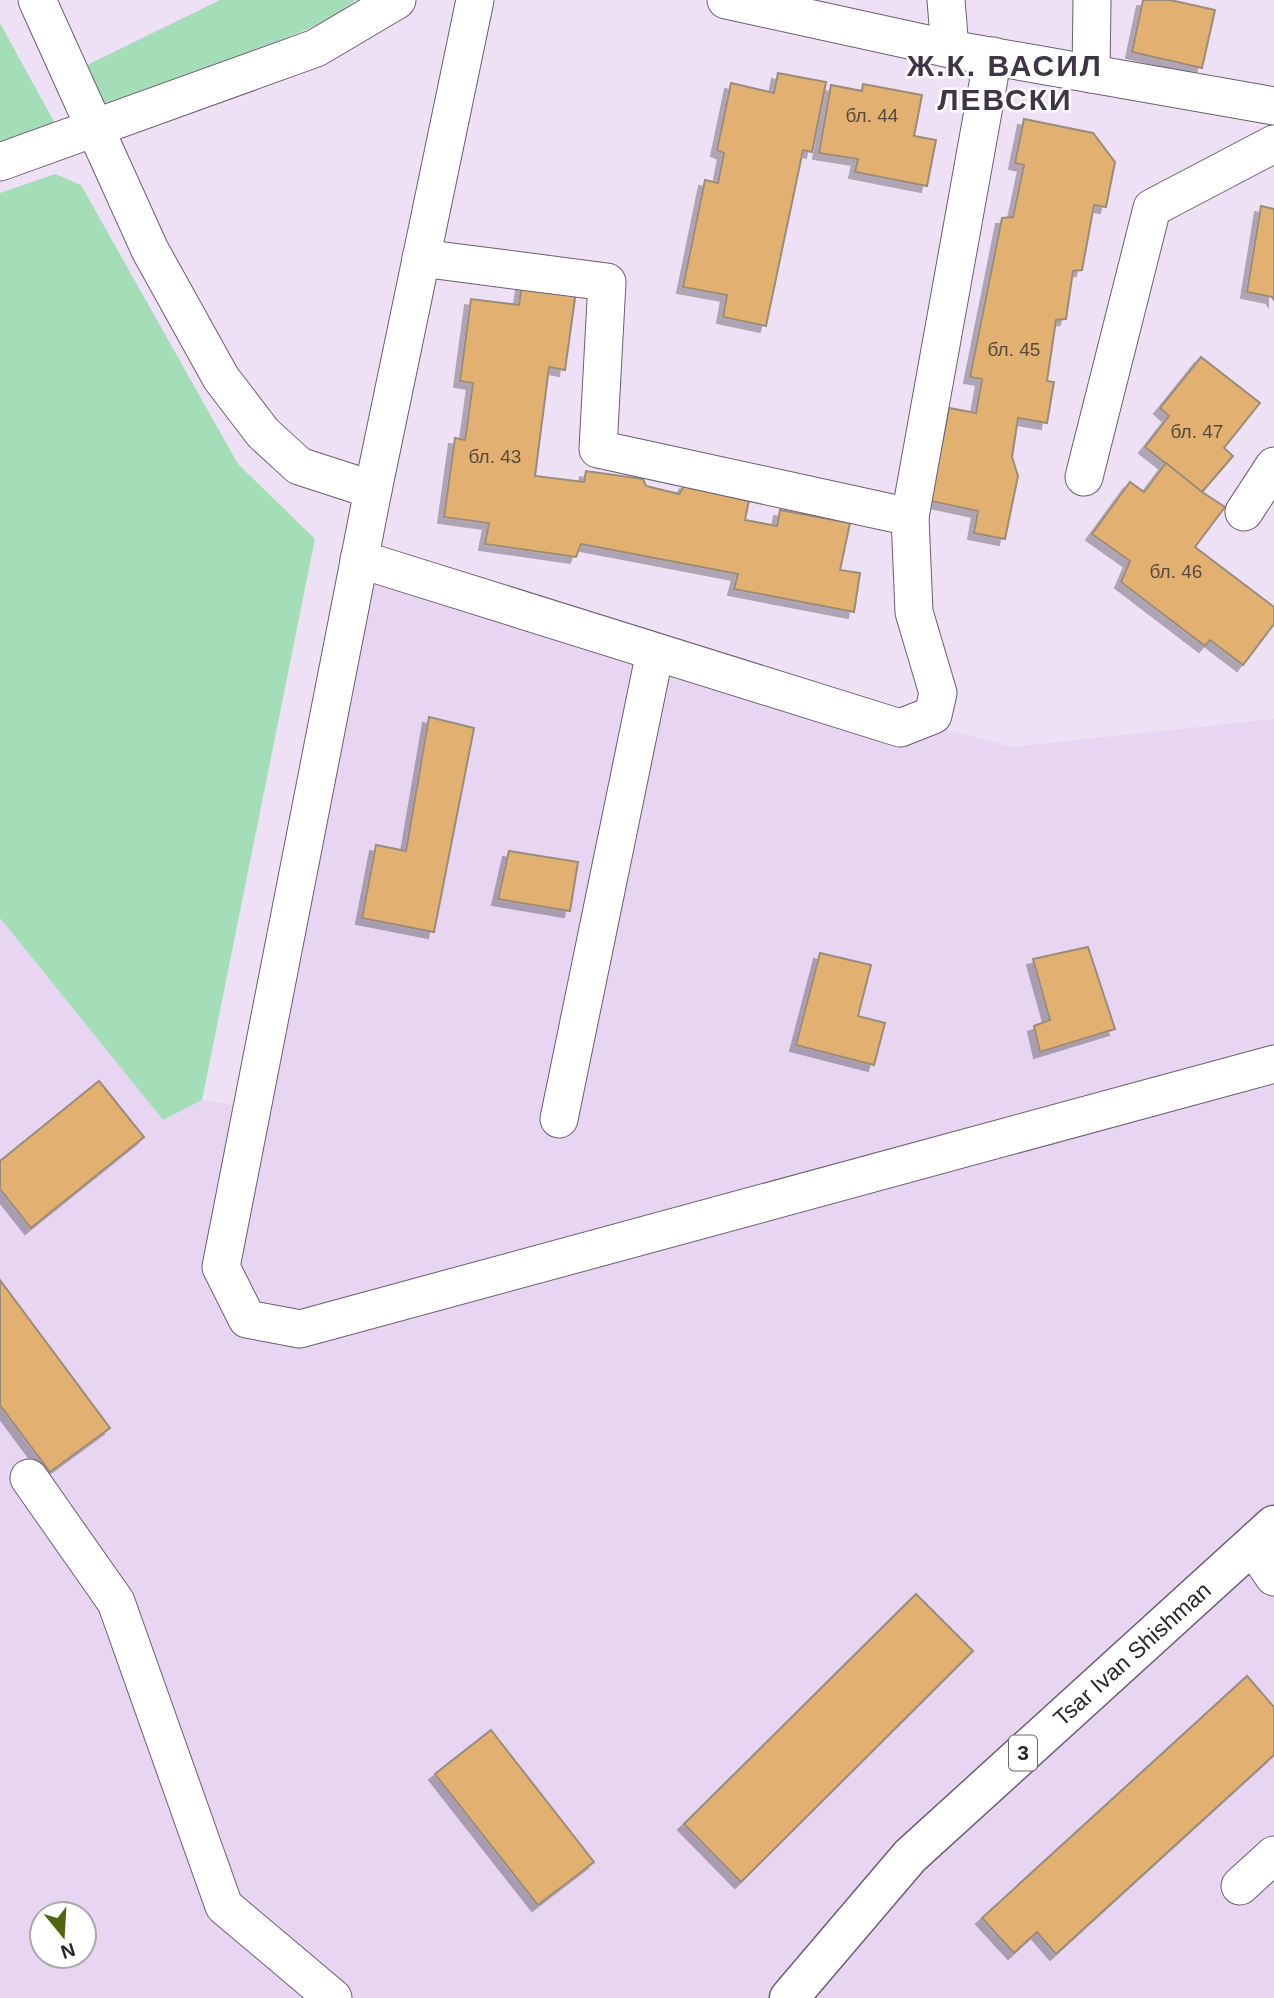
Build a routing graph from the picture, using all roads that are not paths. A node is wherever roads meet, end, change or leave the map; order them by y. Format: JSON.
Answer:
{"nodes":[{"id":1,"x":37,"y":0,"type":"edge"},
{"id":2,"x":397,"y":0,"type":"edge"},
{"id":3,"x":475,"y":0,"type":"edge"},
{"id":4,"x":726,"y":0,"type":"edge"},
{"id":5,"x":946,"y":0,"type":"edge"},
{"id":6,"x":1092,"y":0,"type":"edge"},
{"id":7,"x":950,"y":49,"type":"junction"},
{"id":8,"x":993,"y":57,"type":"junction"},
{"id":9,"x":1091,"y":74,"type":"junction"},
{"id":10,"x":1274,"y":106,"type":"edge"},
{"id":11,"x":94,"y":127,"type":"junction"},
{"id":12,"x":1274,"y":144,"type":"edge"},
{"id":13,"x":0,"y":162,"type":"edge"},
{"id":14,"x":421,"y":258,"type":"junction"},
{"id":15,"x":1274,"y":466,"type":"edge"},
{"id":16,"x":1084,"y":477,"type":"dead end"},
{"id":17,"x":373,"y":490,"type":"junction"},
{"id":18,"x":1244,"y":512,"type":"dead end"},
{"id":19,"x":910,"y":516,"type":"junction"},
{"id":20,"x":359,"y":559,"type":"junction"},
{"id":21,"x":655,"y":652,"type":"junction"},
{"id":22,"x":1274,"y":1064,"type":"edge"},
{"id":23,"x":559,"y":1119,"type":"dead end"},
{"id":24,"x":29,"y":1478,"type":"dead end"},
{"id":25,"x":1263,"y":1535,"type":"edge"},
{"id":26,"x":1274,"y":1577,"type":"edge"},
{"id":27,"x":1274,"y":1855,"type":"edge"},
{"id":28,"x":1240,"y":1886,"type":"dead end"},
{"id":29,"x":333,"y":1998,"type":"edge"},
{"id":30,"x":789,"y":1998,"type":"edge"}],
"edges":[{"from":1,"to":11,"type":"street"},
{"from":2,"to":11,"type":"street"},
{"from":3,"to":14,"type":"street"},
{"from":4,"to":7,"type":"street"},
{"from":5,"to":7,"type":"street"},
{"from":6,"to":9,"type":"street"},
{"from":7,"to":8,"type":"street"},
{"from":8,"to":9,"type":"street"},
{"from":8,"to":19,"type":"street"},
{"from":9,"to":10,"type":"street"},
{"from":11,"to":13,"type":"street"},
{"from":11,"to":17,"type":"street"},
{"from":12,"to":16,"type":"street"},
{"from":14,"to":17,"type":"street"},
{"from":14,"to":19,"type":"street"},
{"from":15,"to":18,"type":"street"},
{"from":17,"to":20,"type":"street"},
{"from":19,"to":21,"type":"street"},
{"from":20,"to":21,"type":"street"},
{"from":20,"to":22,"type":"street"},
{"from":21,"to":23,"type":"street"},
{"from":24,"to":29,"type":"street"},
{"from":25,"to":26,"type":"street"},
{"from":25,"to":30,"type":"main road","name":"Tsar Ivan Shishman","number":"3"},
{"from":27,"to":28,"type":"street"}]}
